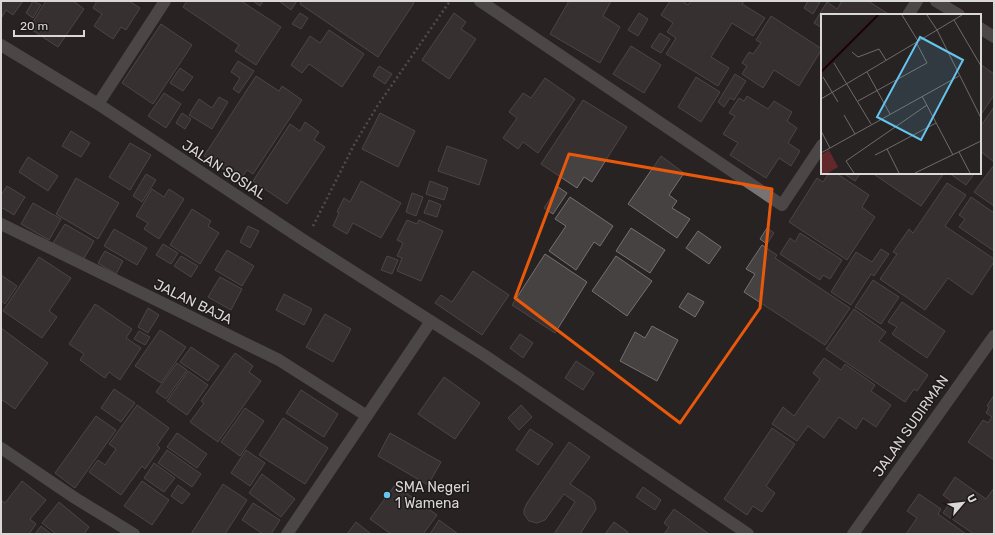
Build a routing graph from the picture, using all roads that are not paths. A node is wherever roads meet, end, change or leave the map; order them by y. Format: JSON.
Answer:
{"nodes":[{"id":1,"x":165,"y":1,"type":"edge"},
{"id":2,"x":480,"y":1,"type":"edge"},
{"id":3,"x":917,"y":1,"type":"edge"},
{"id":4,"x":940,"y":2,"type":"edge"},
{"id":5,"x":909,"y":14,"type":"edge"},
{"id":6,"x":958,"y":14,"type":"edge"},
{"id":7,"x":981,"y":29,"type":"edge"},
{"id":8,"x":994,"y":37,"type":"edge"},
{"id":9,"x":1,"y":44,"type":"edge"},
{"id":10,"x":98,"y":104,"type":"junction"},
{"id":11,"x":821,"y":146,"type":"edge"},
{"id":12,"x":1,"y":224,"type":"edge"},
{"id":13,"x":431,"y":321,"type":"junction"},
{"id":14,"x":994,"y":336,"type":"edge"},
{"id":15,"x":367,"y":416,"type":"junction"},
{"id":16,"x":1,"y":448,"type":"edge"},
{"id":17,"x":134,"y":534,"type":"edge"},
{"id":18,"x":287,"y":534,"type":"edge"},
{"id":19,"x":748,"y":534,"type":"edge"},
{"id":20,"x":853,"y":534,"type":"edge"}],
"edges":[{"from":1,"to":10,"type":"street"},
{"from":2,"to":11,"type":"street"},
{"from":3,"to":5,"type":"street"},
{"from":4,"to":6,"type":"street"},
{"from":7,"to":8,"type":"street"},
{"from":9,"to":10,"type":"street","name":"JALAN SOSIAL"},
{"from":10,"to":13,"type":"street","name":"JALAN SOSIAL"},
{"from":12,"to":15,"type":"street","name":"JALAN BAJA"},
{"from":13,"to":15,"type":"street"},
{"from":13,"to":19,"type":"street","name":"JALAN SOSIAL"},
{"from":14,"to":20,"type":"street","name":"JALAN SUDIRMAN"},
{"from":15,"to":18,"type":"street"},
{"from":16,"to":17,"type":"street"}]}
